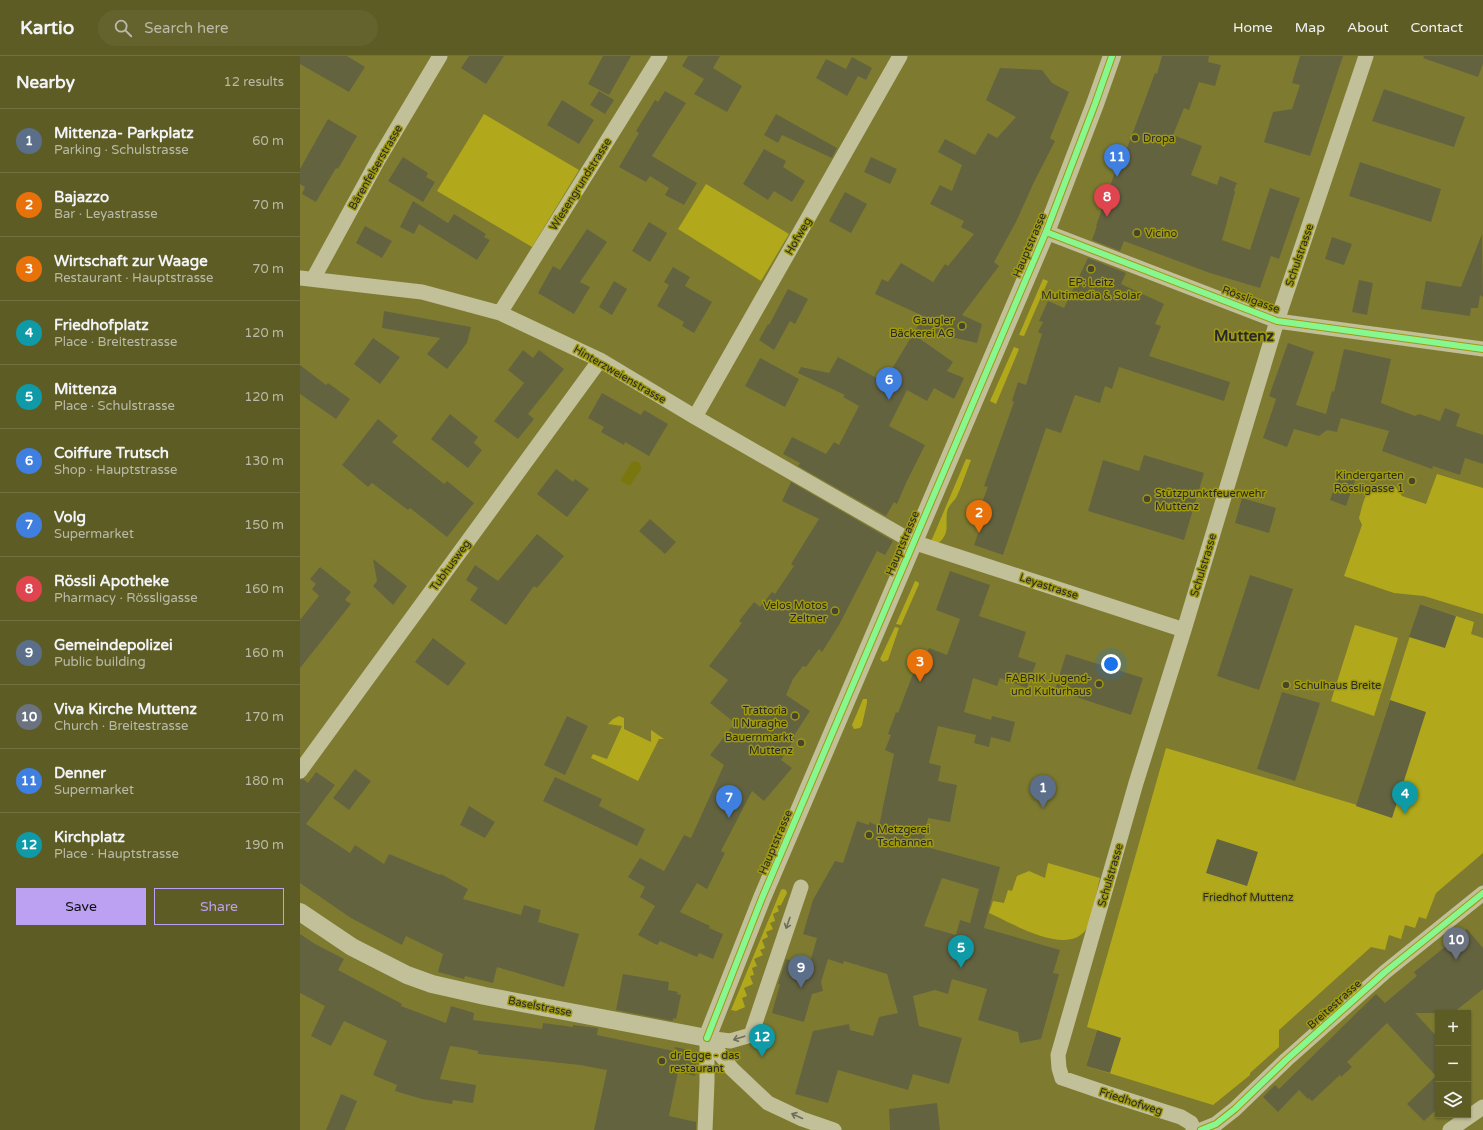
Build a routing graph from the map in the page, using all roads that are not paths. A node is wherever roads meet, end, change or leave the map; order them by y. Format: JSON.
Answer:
{"nodes":[{"id":1,"x":440,"y":56,"type":"edge"},
{"id":2,"x":660,"y":56,"type":"edge"},
{"id":3,"x":900,"y":56,"type":"edge"},
{"id":4,"x":1112,"y":56,"type":"edge"},
{"id":5,"x":1366,"y":56,"type":"edge"},
{"id":6,"x":1046,"y":232,"type":"junction"},
{"id":7,"x":306,"y":279,"type":"edge"},
{"id":8,"x":500,"y":313,"type":"junction"},
{"id":9,"x":1277,"y":320,"type":"junction"},
{"id":10,"x":1483,"y":349,"type":"edge"},
{"id":11,"x":600,"y":360,"type":"junction"},
{"id":12,"x":695,"y":417,"type":"junction"},
{"id":13,"x":913,"y":542,"type":"junction"},
{"id":14,"x":1184,"y":630,"type":"junction"},
{"id":15,"x":300,"y":771,"type":"edge"},
{"id":16,"x":801,"y":887,"type":"dead end"},
{"id":17,"x":1483,"y":893,"type":"edge"},
{"id":18,"x":300,"y":912,"type":"edge"},
{"id":19,"x":707,"y":1038,"type":"junction"},
{"id":20,"x":1062,"y":1078,"type":"joint"},
{"id":21,"x":1483,"y":1107,"type":"edge"},
{"id":22,"x":705,"y":1130,"type":"edge"},
{"id":23,"x":834,"y":1130,"type":"edge"},
{"id":24,"x":1194,"y":1130,"type":"edge"},
{"id":25,"x":1201,"y":1130,"type":"edge"},
{"id":26,"x":1450,"y":1130,"type":"edge"}],
"edges":[{"from":1,"to":7,"type":"street","name":"Bärenfelserstrasse"},
{"from":2,"to":8,"type":"street","name":"Wiesengrundstrasse"},
{"from":3,"to":12,"type":"street","name":"Hofweg"},
{"from":4,"to":6,"type":"street","name":"Hauptstrasse"},
{"from":5,"to":9,"type":"street","name":"Schulstrasse"},
{"from":6,"to":9,"type":"street","name":"Rössligasse"},
{"from":6,"to":13,"type":"street","name":"Hauptstrasse"},
{"from":7,"to":8,"type":"street","name":"Hinterzweienstrasse"},
{"from":8,"to":11,"type":"street","name":"Hinterzweienstrasse"},
{"from":9,"to":10,"type":"street","name":"Rössligasse"},
{"from":9,"to":14,"type":"street","name":"Schulstrasse"},
{"from":11,"to":12,"type":"street","name":"Hinterzweienstrasse"},
{"from":11,"to":15,"type":"street","name":"Tubhusweg"},
{"from":12,"to":13,"type":"street","name":"Hinterzweienstrasse"},
{"from":13,"to":14,"type":"street","name":"Leyastrasse"},
{"from":13,"to":19,"type":"street","name":"Hauptstrasse"},
{"from":14,"to":20,"type":"street","name":"Schulstrasse"},
{"from":16,"to":19,"type":"street","one_way":true},
{"from":17,"to":25,"type":"street","name":"Breitestrasse"},
{"from":18,"to":19,"type":"street","name":"Baselstrasse"},
{"from":19,"to":22,"type":"street"},
{"from":23,"to":19,"type":"street","one_way":true},
{"from":20,"to":24,"type":"street","name":"Friedhofweg"},
{"from":21,"to":26,"type":"street"}]}
